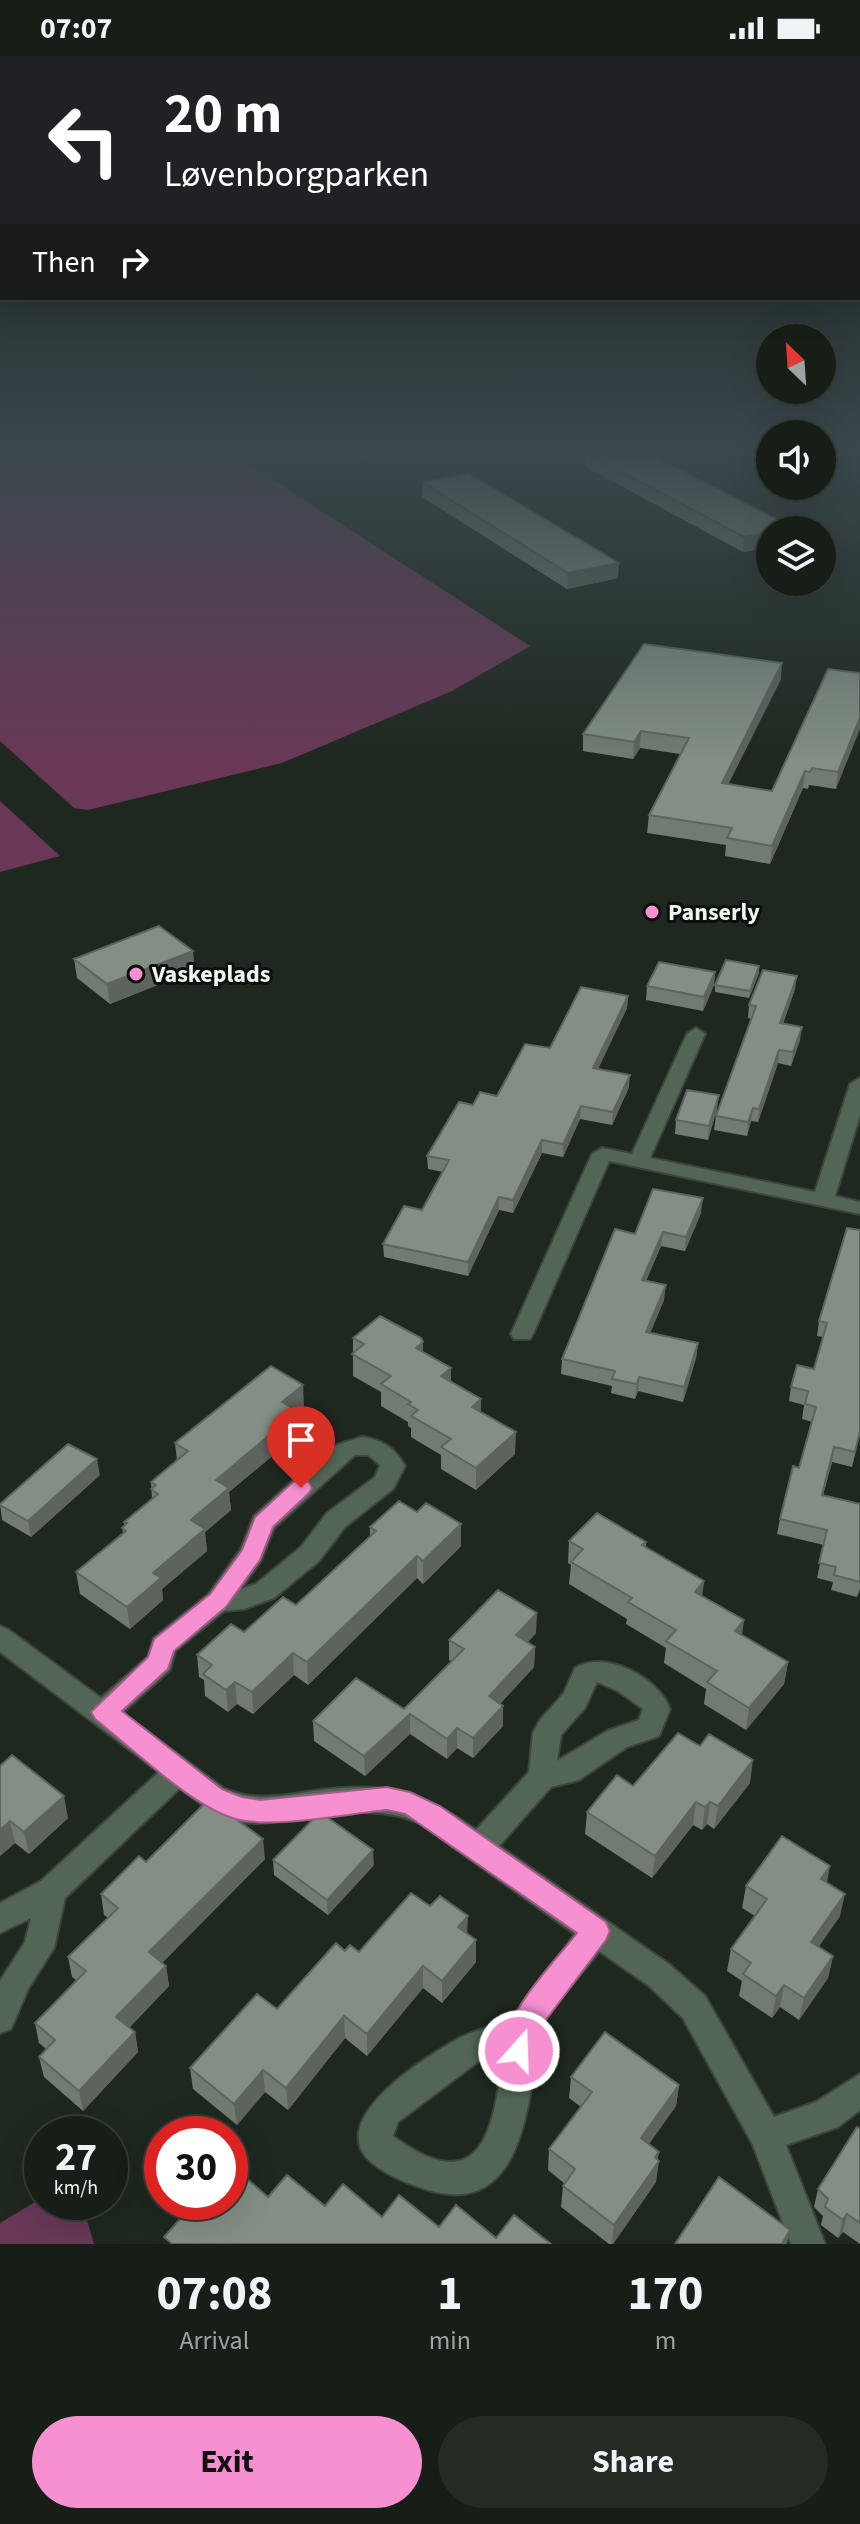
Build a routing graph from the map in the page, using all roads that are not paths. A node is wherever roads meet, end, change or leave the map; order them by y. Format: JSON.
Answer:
{"nodes":[{"id":1,"x":696,"y":1034,"type":"dead end"},
{"id":2,"x":860,"y":1084,"type":"edge"},
{"id":3,"x":638,"y":1162,"type":"junction"},
{"id":4,"x":823,"y":1200,"type":"junction"},
{"id":5,"x":860,"y":1208,"type":"edge"},
{"id":6,"x":522,"y":1334,"type":"dead end"},
{"id":7,"x":218,"y":1601,"type":"junction"},
{"id":8,"x":0,"y":1637,"type":"edge"},
{"id":9,"x":104,"y":1712,"type":"junction"},
{"id":10,"x":180,"y":1770,"type":"junction"},
{"id":11,"x":543,"y":1776,"type":"dead end"},
{"id":12,"x":477,"y":1849,"type":"junction"},
{"id":13,"x":52,"y":1891,"type":"junction"},
{"id":14,"x":0,"y":1919,"type":"edge"},
{"id":15,"x":596,"y":1931,"type":"junction"},
{"id":16,"x":0,"y":2018,"type":"edge"},
{"id":17,"x":523,"y":2026,"type":"junction"},
{"id":18,"x":860,"y":2090,"type":"edge"},
{"id":19,"x":766,"y":2136,"type":"junction"},
{"id":20,"x":808,"y":2244,"type":"edge"}],
"edges":[{"from":1,"to":3,"type":"street"},
{"from":2,"to":4,"type":"street"},
{"from":3,"to":4,"type":"street"},
{"from":3,"to":6,"type":"street"},
{"from":4,"to":5,"type":"street"},
{"from":7,"to":7,"type":"street"},
{"from":7,"to":9,"type":"street"},
{"from":8,"to":9,"type":"street"},
{"from":9,"to":10,"type":"street"},
{"from":10,"to":12,"type":"street"},
{"from":10,"to":13,"type":"street"},
{"from":11,"to":12,"type":"street"},
{"from":12,"to":15,"type":"street"},
{"from":13,"to":14,"type":"street"},
{"from":13,"to":16,"type":"street"},
{"from":15,"to":17,"type":"street"},
{"from":15,"to":19,"type":"street"},
{"from":17,"to":17,"type":"street"},
{"from":18,"to":19,"type":"street"},
{"from":19,"to":20,"type":"street"}]}
